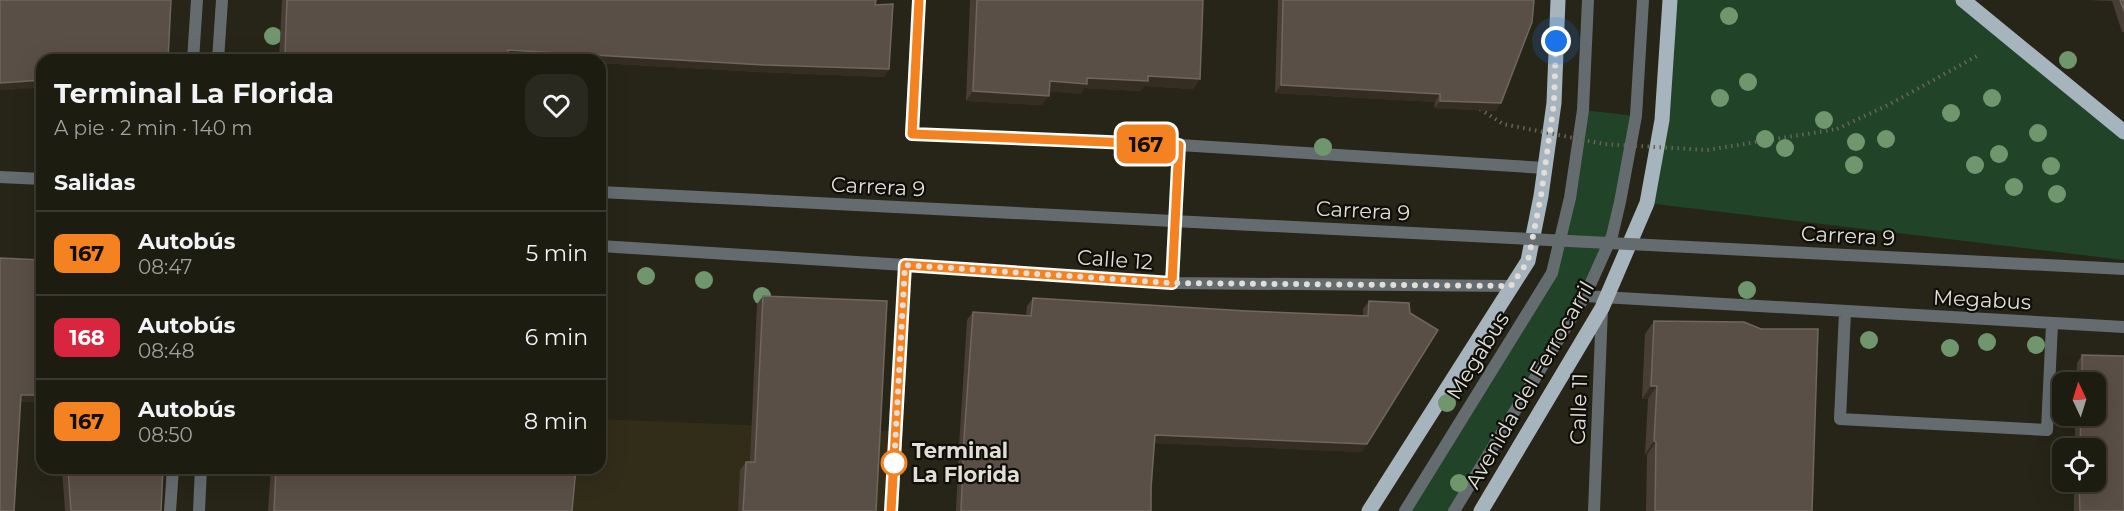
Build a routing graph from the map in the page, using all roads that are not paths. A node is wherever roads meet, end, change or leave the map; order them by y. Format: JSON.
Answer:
{"nodes":[{"id":1,"x":197,"y":0,"type":"edge"},
{"id":2,"x":222,"y":0,"type":"edge"},
{"id":3,"x":919,"y":0,"type":"edge"},
{"id":4,"x":1558,"y":0,"type":"edge"},
{"id":5,"x":1588,"y":0,"type":"edge"},
{"id":6,"x":1643,"y":0,"type":"edge"},
{"id":7,"x":1670,"y":0,"type":"edge"},
{"id":8,"x":1963,"y":0,"type":"edge"},
{"id":9,"x":194,"y":54,"type":"edge"},
{"id":10,"x":218,"y":54,"type":"edge"},
{"id":11,"x":2124,"y":132,"type":"edge"},
{"id":12,"x":1179,"y":145,"type":"junction"},
{"id":13,"x":1545,"y":168,"type":"junction"},
{"id":14,"x":0,"y":177,"type":"edge"},
{"id":15,"x":36,"y":179,"type":"edge"},
{"id":16,"x":606,"y":192,"type":"edge"},
{"id":17,"x":606,"y":246,"type":"edge"},
{"id":18,"x":905,"y":265,"type":"junction"},
{"id":19,"x":2124,"y":269,"type":"edge"},
{"id":20,"x":1172,"y":283,"type":"junction"},
{"id":21,"x":1511,"y":286,"type":"junction"},
{"id":22,"x":1586,"y":296,"type":"junction"},
{"id":23,"x":1604,"y":302,"type":"junction"},
{"id":24,"x":1845,"y":312,"type":"junction"},
{"id":25,"x":2052,"y":324,"type":"junction"},
{"id":26,"x":2124,"y":327,"type":"edge"},
{"id":27,"x":173,"y":474,"type":"edge"},
{"id":28,"x":201,"y":474,"type":"edge"},
{"id":29,"x":171,"y":511,"type":"edge"},
{"id":30,"x":199,"y":511,"type":"edge"},
{"id":31,"x":891,"y":511,"type":"edge"},
{"id":32,"x":1370,"y":511,"type":"edge"},
{"id":33,"x":1405,"y":511,"type":"edge"},
{"id":34,"x":1454,"y":511,"type":"edge"},
{"id":35,"x":1481,"y":511,"type":"edge"},
{"id":36,"x":1594,"y":511,"type":"edge"}],
"edges":[{"from":1,"to":9,"type":"street"},
{"from":2,"to":10,"type":"street"},
{"from":3,"to":12,"type":"street"},
{"from":4,"to":13,"type":"main road"},
{"from":5,"to":33,"type":"street","name":"Megabus"},
{"from":6,"to":22,"type":"street"},
{"from":7,"to":23,"type":"main road","name":"Avenida del Ferrocarril"},
{"from":8,"to":11,"type":"main road"},
{"from":12,"to":13,"type":"street"},
{"from":12,"to":20,"type":"street","name":"Calle 12"},
{"from":13,"to":21,"type":"main road"},
{"from":14,"to":15,"type":"street"},
{"from":16,"to":19,"type":"street","name":"Carrera 9","bridge":true},
{"from":17,"to":18,"type":"street","name":"Calle 12"},
{"from":18,"to":20,"type":"street","name":"Calle 12"},
{"from":18,"to":31,"type":"street"},
{"from":20,"to":21,"type":"street"},
{"from":21,"to":32,"type":"main road"},
{"from":22,"to":23,"type":"street","name":"Megabus"},
{"from":22,"to":34,"type":"street"},
{"from":23,"to":24,"type":"street","name":"Megabus"},
{"from":23,"to":35,"type":"main road","name":"Avenida del Ferrocarril"},
{"from":23,"to":36,"type":"street","name":"Calle 11"},
{"from":24,"to":25,"type":"street","name":"Megabus"},
{"from":24,"to":25,"type":"street"},
{"from":25,"to":26,"type":"street","name":"Megabus"},
{"from":27,"to":29,"type":"street"},
{"from":28,"to":30,"type":"street"}]}
